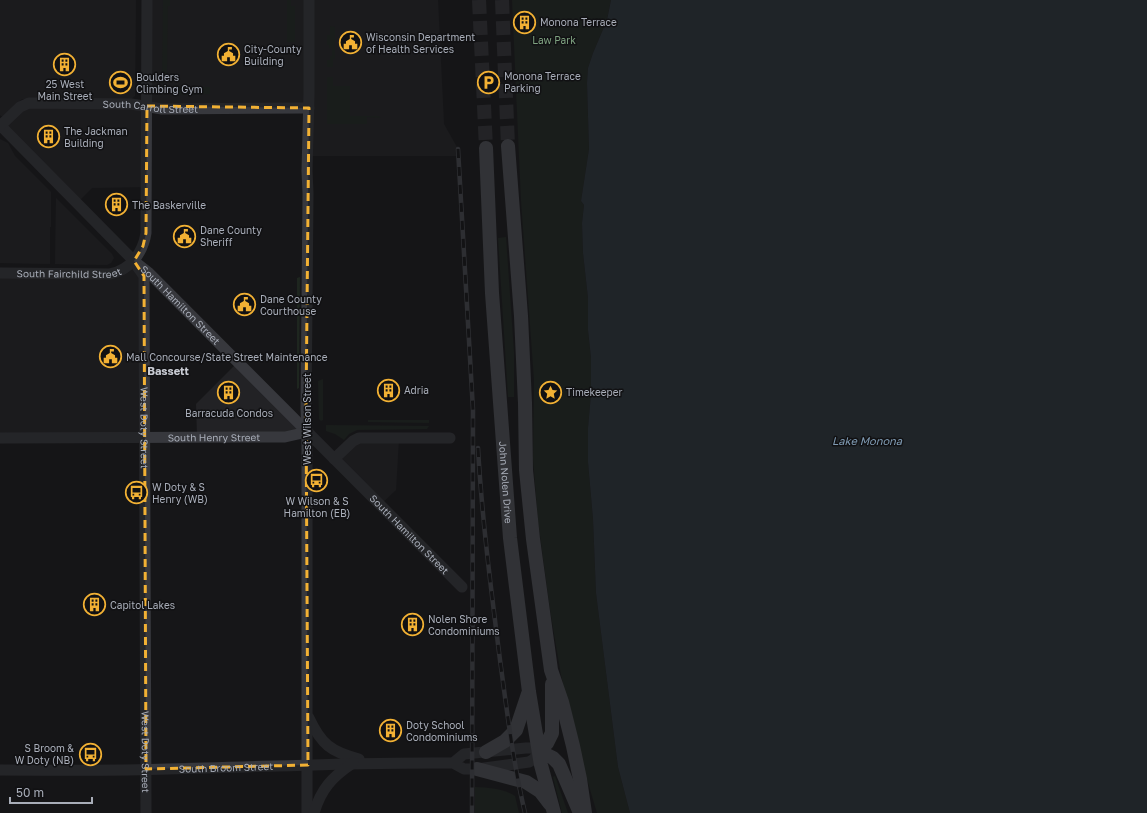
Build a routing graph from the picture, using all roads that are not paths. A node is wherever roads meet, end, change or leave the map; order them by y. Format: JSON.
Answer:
{"nodes":[{"id":1,"x":147,"y":0,"type":"edge"},
{"id":2,"x":309,"y":0,"type":"edge"},
{"id":3,"x":147,"y":106,"type":"junction"},
{"id":4,"x":309,"y":108,"type":"junction"},
{"id":5,"x":0,"y":126,"type":"edge"},
{"id":6,"x":508,"y":146,"type":"tunnel mouth"},
{"id":7,"x":486,"y":148,"type":"tunnel mouth"},
{"id":8,"x":134,"y":261,"type":"junction"},
{"id":9,"x":0,"y":273,"type":"edge"},
{"id":10,"x":307,"y":432,"type":"junction"},
{"id":11,"x":0,"y":438,"type":"edge"},
{"id":12,"x":145,"y":438,"type":"junction"},
{"id":13,"x":450,"y":438,"type":"dead end"},
{"id":14,"x":334,"y":459,"type":"junction"},
{"id":15,"x":462,"y":587,"type":"dead end"},
{"id":16,"x":552,"y":670,"type":"junction"},
{"id":17,"x":529,"y":692,"type":"junction"},
{"id":18,"x":307,"y":715,"type":"junction"},
{"id":19,"x":539,"y":751,"type":"junction"},
{"id":20,"x":486,"y":752,"type":"junction"},
{"id":21,"x":373,"y":762,"type":"junction"},
{"id":22,"x":353,"y":763,"type":"junction"},
{"id":23,"x":452,"y":763,"type":"junction"},
{"id":24,"x":308,"y":765,"type":"junction"},
{"id":25,"x":146,"y":769,"type":"junction"},
{"id":26,"x":477,"y":769,"type":"junction"},
{"id":27,"x":0,"y":770,"type":"edge"},
{"id":28,"x":553,"y":810,"type":"edge"},
{"id":29,"x":146,"y":813,"type":"edge"},
{"id":30,"x":307,"y":813,"type":"edge"},
{"id":31,"x":314,"y":813,"type":"edge"},
{"id":32,"x":580,"y":813,"type":"edge"},
{"id":33,"x":585,"y":813,"type":"edge"}],
"edges":[{"from":1,"to":3,"type":"street"},
{"from":2,"to":4,"type":"street","name":"West Wilson Street"},
{"from":3,"to":4,"type":"street","name":"South Carroll Street"},
{"from":3,"to":5,"type":"street","name":"South Carroll Street"},
{"from":3,"to":8,"type":"street"},
{"from":4,"to":10,"type":"street","name":"West Wilson Street"},
{"from":5,"to":8,"type":"street","name":"South Hamilton Street"},
{"from":6,"to":16,"type":"main road","name":"John Nolen Drive"},
{"from":7,"to":17,"type":"main road","name":"John Nolen Drive"},
{"from":8,"to":9,"type":"street","name":"South Fairchild Street"},
{"from":8,"to":10,"type":"street","name":"South Hamilton Street"},
{"from":8,"to":12,"type":"street","name":"West Doty Street"},
{"from":10,"to":12,"type":"street","name":"South Henry Street"},
{"from":10,"to":14,"type":"street","name":"South Hamilton Street"},
{"from":10,"to":18,"type":"street","name":"West Wilson Street"},
{"from":11,"to":12,"type":"street","name":"South Henry Street"},
{"from":12,"to":25,"type":"street","name":"West Doty Street"},
{"from":13,"to":14,"type":"street"},
{"from":14,"to":15,"type":"street","name":"South Hamilton Street"},
{"from":16,"to":19,"type":"main road"},
{"from":16,"to":33,"type":"main road"},
{"from":17,"to":19,"type":"main road","name":"John Nolen Drive"},
{"from":17,"to":20,"type":"main road"},
{"from":18,"to":21,"type":"street"},
{"from":18,"to":24,"type":"street","name":"West Wilson Street"},
{"from":19,"to":20,"type":"street","name":"South Broom Street"},
{"from":19,"to":26,"type":"street","name":"South Broom Street"},
{"from":19,"to":28,"type":"main road","name":"John Nolen Drive"},
{"from":19,"to":32,"type":"main road"},
{"from":20,"to":23,"type":"street","name":"South Broom Street"},
{"from":21,"to":22,"type":"street","name":"South Broom Street"},
{"from":21,"to":23,"type":"street","name":"South Broom Street"},
{"from":22,"to":24,"type":"street","name":"South Broom Street"},
{"from":22,"to":31,"type":"street"},
{"from":23,"to":26,"type":"street","name":"South Broom Street"},
{"from":24,"to":25,"type":"street","name":"South Broom Street"},
{"from":24,"to":30,"type":"street","name":"West Wilson Street"},
{"from":25,"to":27,"type":"street","name":"South Broom Street"},
{"from":25,"to":29,"type":"street","name":"West Doty Street"},
{"from":26,"to":28,"type":"main road"}]}
